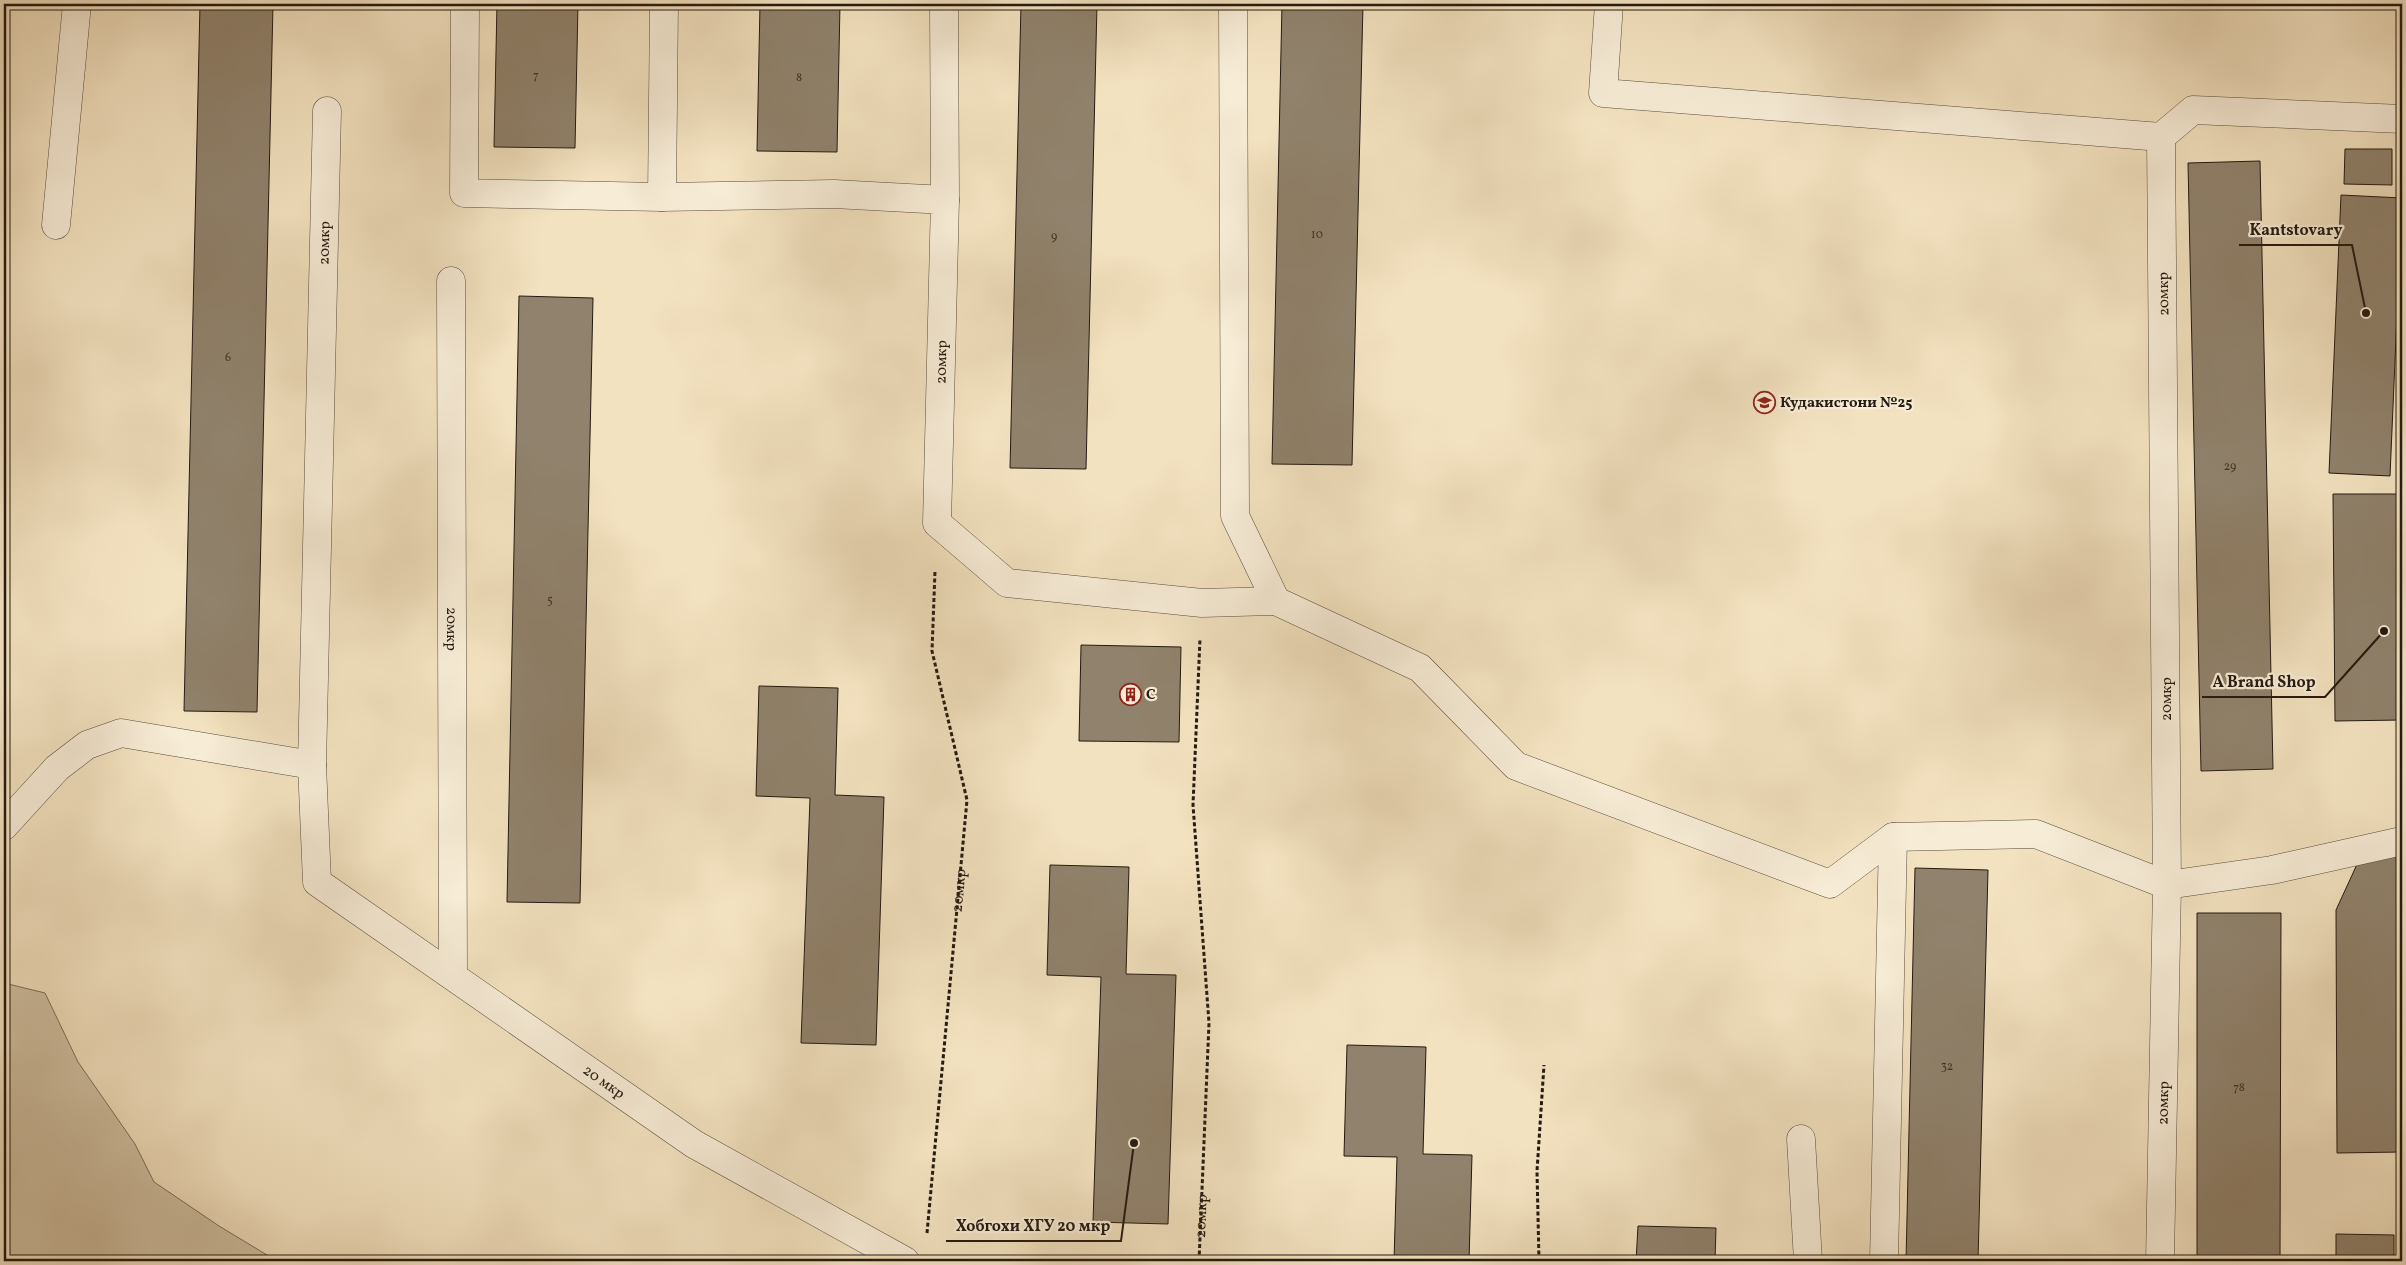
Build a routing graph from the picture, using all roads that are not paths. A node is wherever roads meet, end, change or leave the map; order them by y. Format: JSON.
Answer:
{"nodes":[{"id":1,"x":77,"y":4,"type":"edge"},
{"id":2,"x":464,"y":4,"type":"edge"},
{"id":3,"x":664,"y":4,"type":"edge"},
{"id":4,"x":944,"y":4,"type":"edge"},
{"id":5,"x":1233,"y":4,"type":"edge"},
{"id":6,"x":1609,"y":4,"type":"edge"},
{"id":7,"x":326,"y":111,"type":"dead end"},
{"id":8,"x":2402,"y":118,"type":"edge"},
{"id":9,"x":2162,"y":137,"type":"junction"},
{"id":10,"x":662,"y":197,"type":"junction"},
{"id":11,"x":945,"y":200,"type":"junction"},
{"id":12,"x":56,"y":225,"type":"dead end"},
{"id":13,"x":451,"y":281,"type":"dead end"},
{"id":14,"x":1276,"y":602,"type":"junction"},
{"id":15,"x":312,"y":765,"type":"junction"},
{"id":16,"x":4,"y":826,"type":"edge"},
{"id":17,"x":1893,"y":837,"type":"junction"},
{"id":18,"x":2402,"y":841,"type":"edge"},
{"id":19,"x":317,"y":882,"type":"joint"},
{"id":20,"x":2167,"y":885,"type":"junction"},
{"id":21,"x":453,"y":976,"type":"junction"},
{"id":22,"x":1801,"y":1139,"type":"dead end"},
{"id":23,"x":905,"y":1261,"type":"edge"},
{"id":24,"x":1808,"y":1261,"type":"edge"},
{"id":25,"x":1884,"y":1261,"type":"edge"},
{"id":26,"x":2160,"y":1261,"type":"edge"}],
"edges":[{"from":1,"to":12,"type":"street"},
{"from":2,"to":10,"type":"street"},
{"from":3,"to":10,"type":"street"},
{"from":4,"to":11,"type":"street","name":"20мкр"},
{"from":5,"to":14,"type":"street"},
{"from":6,"to":9,"type":"street"},
{"from":7,"to":15,"type":"street","name":"20мкр"},
{"from":8,"to":9,"type":"street"},
{"from":9,"to":20,"type":"street","name":"20мкр"},
{"from":10,"to":11,"type":"street"},
{"from":11,"to":14,"type":"street","name":"20мкр"},
{"from":13,"to":21,"type":"street","name":"20мкр"},
{"from":14,"to":17,"type":"street"},
{"from":15,"to":16,"type":"street"},
{"from":15,"to":19,"type":"street","name":"20мкр"},
{"from":17,"to":20,"type":"street"},
{"from":17,"to":25,"type":"street"},
{"from":18,"to":20,"type":"street"},
{"from":19,"to":21,"type":"street","name":"20 мкр"},
{"from":20,"to":26,"type":"street","name":"20мкр"},
{"from":21,"to":23,"type":"street","name":"20 мкр"},
{"from":22,"to":24,"type":"street"}]}
